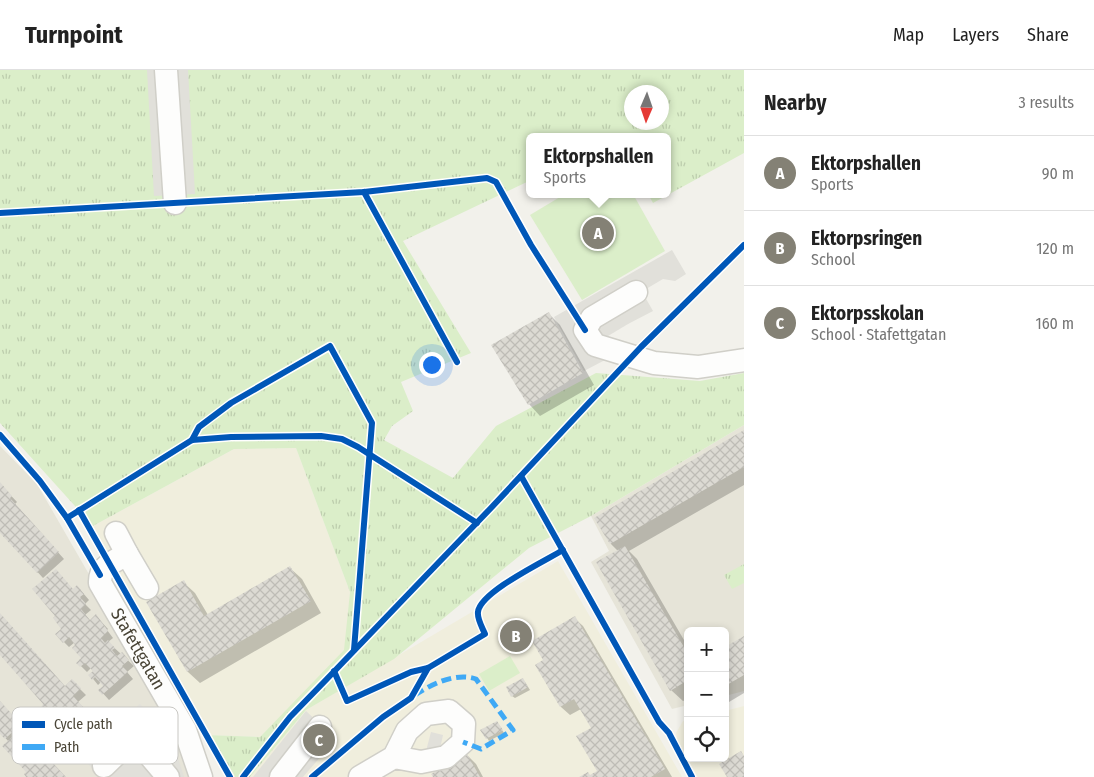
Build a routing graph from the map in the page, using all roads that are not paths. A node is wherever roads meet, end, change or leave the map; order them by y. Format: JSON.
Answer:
{"nodes":[{"id":1,"x":166,"y":70,"type":"edge"},
{"id":2,"x":175,"y":203,"type":"dead end"},
{"id":3,"x":636,"y":292,"type":"dead end"},
{"id":4,"x":744,"y":360,"type":"edge"},
{"id":5,"x":116,"y":533,"type":"dead end"},
{"id":6,"x":127,"y":554,"type":"junction"},
{"id":7,"x":147,"y":588,"type":"dead end"},
{"id":8,"x":172,"y":707,"type":"edge"},
{"id":9,"x":178,"y":718,"type":"edge"},
{"id":10,"x":320,"y":727,"type":"dead end"},
{"id":11,"x":394,"y":757,"type":"dead end"},
{"id":12,"x":155,"y":764,"type":"edge"},
{"id":13,"x":163,"y":775,"type":"edge"},
{"id":14,"x":201,"y":777,"type":"edge"},
{"id":15,"x":281,"y":777,"type":"edge"},
{"id":16,"x":360,"y":777,"type":"edge"}],
"edges":[{"from":1,"to":2,"type":"street"},
{"from":3,"to":4,"type":"street"},
{"from":5,"to":6,"type":"street"},
{"from":6,"to":7,"type":"street"},
{"from":6,"to":8,"type":"street","name":"Stafettgatan"},
{"from":9,"to":14,"type":"street","name":"Stafettgatan"},
{"from":10,"to":15,"type":"street"},
{"from":11,"to":16,"type":"street"},
{"from":12,"to":13,"type":"street"}]}
